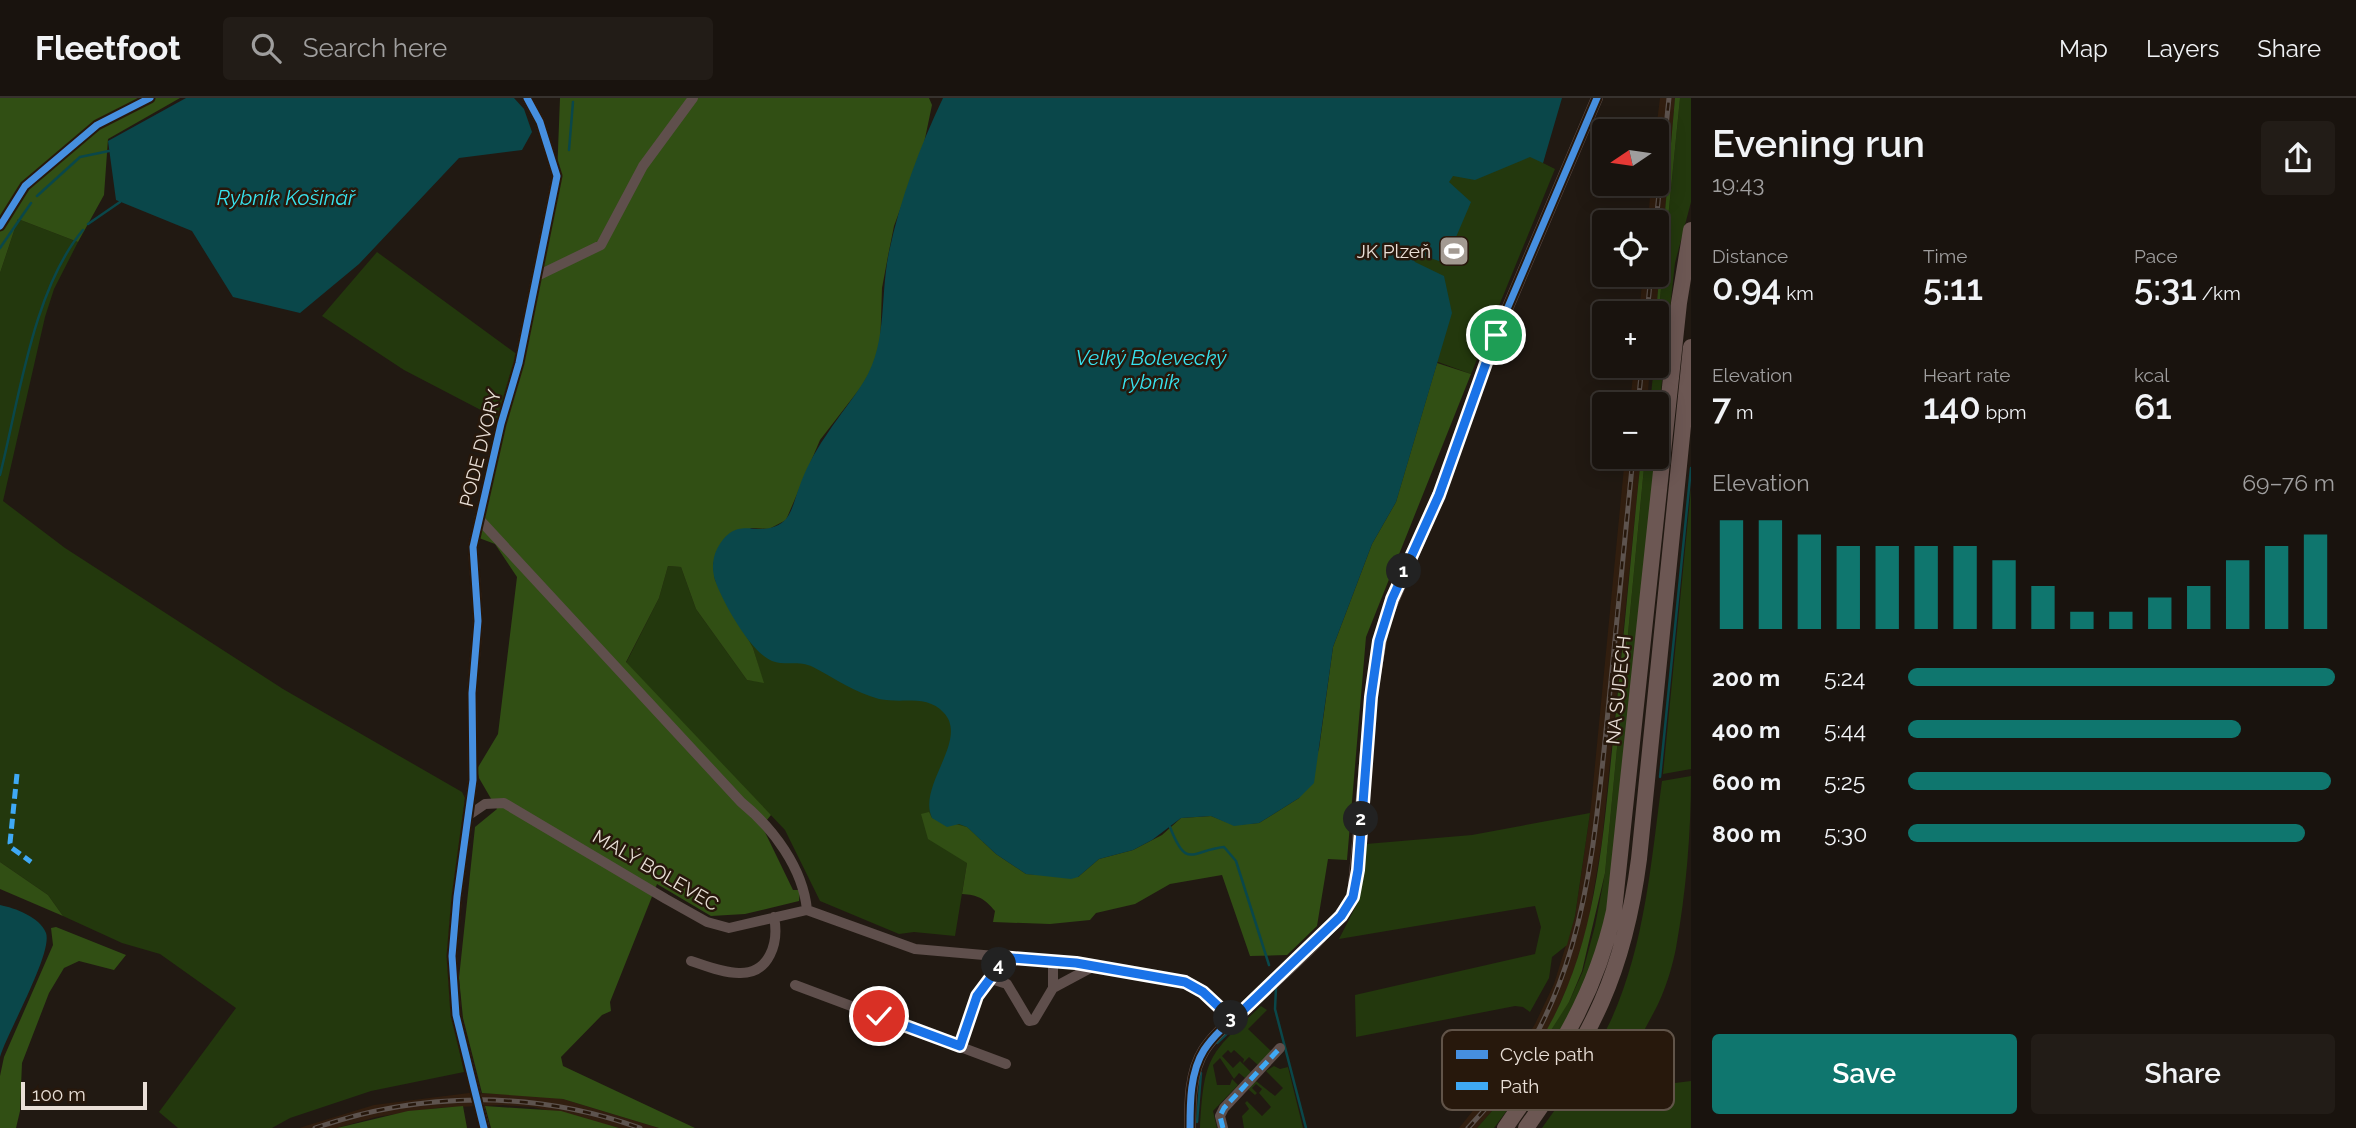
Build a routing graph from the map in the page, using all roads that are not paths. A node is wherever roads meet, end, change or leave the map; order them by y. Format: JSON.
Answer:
{"nodes":[{"id":1,"x":527,"y":98,"type":"edge"},
{"id":2,"x":693,"y":98,"type":"edge"},
{"id":3,"x":1597,"y":98,"type":"edge"},
{"id":4,"x":1691,"y":230,"type":"edge"},
{"id":5,"x":537,"y":276,"type":"junction"},
{"id":6,"x":1691,"y":347,"type":"edge"},
{"id":7,"x":479,"y":519,"type":"junction"},
{"id":8,"x":469,"y":815,"type":"junction"},
{"id":9,"x":807,"y":910,"type":"junction"},
{"id":10,"x":774,"y":918,"type":"junction"},
{"id":11,"x":1000,"y":957,"type":"junction"},
{"id":12,"x":691,"y":961,"type":"dead end"},
{"id":13,"x":1053,"y":961,"type":"junction"},
{"id":14,"x":1094,"y":966,"type":"junction"},
{"id":15,"x":991,"y":979,"type":"junction"},
{"id":16,"x":795,"y":985,"type":"dead end"},
{"id":17,"x":1053,"y":988,"type":"junction"},
{"id":18,"x":1233,"y":1020,"type":"junction"},
{"id":19,"x":1571,"y":1030,"type":"edge"},
{"id":20,"x":1590,"y":1030,"type":"edge"},
{"id":21,"x":960,"y":1046,"type":"junction"},
{"id":22,"x":1280,"y":1048,"type":"dead end"},
{"id":23,"x":1006,"y":1064,"type":"dead end"},
{"id":24,"x":1518,"y":1110,"type":"edge"},
{"id":25,"x":1538,"y":1110,"type":"edge"},
{"id":26,"x":484,"y":1127,"type":"edge"},
{"id":27,"x":1190,"y":1128,"type":"edge"},
{"id":28,"x":1223,"y":1128,"type":"edge"},
{"id":29,"x":1505,"y":1128,"type":"edge"},
{"id":30,"x":1526,"y":1128,"type":"edge"}],
"edges":[{"from":1,"to":5,"type":"street","name":"PODE DVORY"},
{"from":2,"to":5,"type":"street"},
{"from":3,"to":18,"type":"street"},
{"from":4,"to":19,"type":"main road","name":"NA SUDECH"},
{"from":5,"to":7,"type":"street","name":"PODE DVORY"},
{"from":6,"to":20,"type":"main road","name":"NA SUDECH"},
{"from":7,"to":8,"type":"street","name":"PODE DVORY"},
{"from":7,"to":9,"type":"street"},
{"from":8,"to":10,"type":"street","name":"MALÝ BOLEVEC"},
{"from":8,"to":26,"type":"street","name":"PODE DVORY","bridge":true},
{"from":9,"to":10,"type":"street","name":"MALÝ BOLEVEC"},
{"from":9,"to":11,"type":"street"},
{"from":10,"to":12,"type":"street"},
{"from":11,"to":13,"type":"street"},
{"from":11,"to":15,"type":"street"},
{"from":13,"to":14,"type":"street"},
{"from":13,"to":17,"type":"street"},
{"from":14,"to":17,"type":"street"},
{"from":14,"to":18,"type":"street"},
{"from":15,"to":17,"type":"street"},
{"from":15,"to":21,"type":"street"},
{"from":16,"to":21,"type":"street"},
{"from":18,"to":27,"type":"street"},
{"from":21,"to":23,"type":"street"},
{"from":22,"to":28,"type":"street"},
{"from":24,"to":29,"type":"main road","name":"NA SUDECH"},
{"from":25,"to":30,"type":"main road","name":"NA SUDECH"}]}
